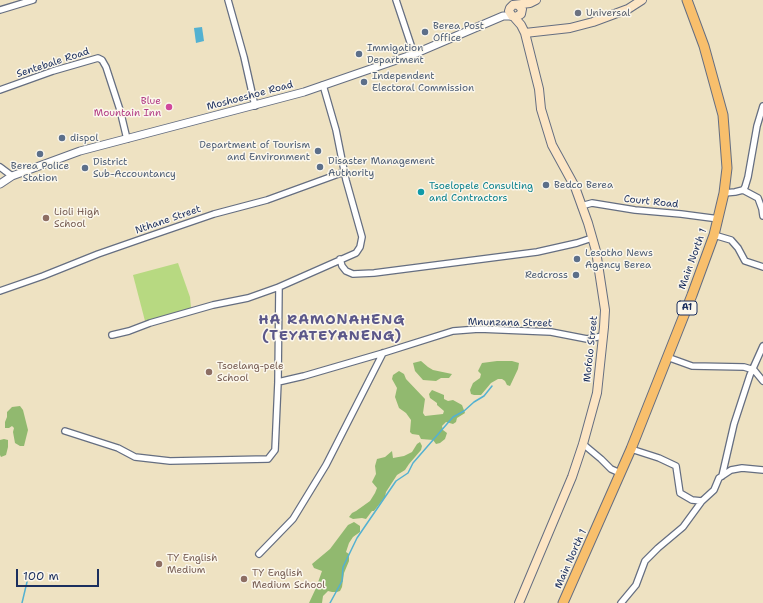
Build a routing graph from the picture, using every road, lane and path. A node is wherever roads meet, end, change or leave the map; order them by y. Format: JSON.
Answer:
{"nodes":[{"id":1,"x":33,"y":0,"type":"edge"},
{"id":2,"x":228,"y":0,"type":"edge"},
{"id":3,"x":396,"y":0,"type":"edge"},
{"id":4,"x":642,"y":0,"type":"edge"},
{"id":5,"x":687,"y":0,"type":"edge"},
{"id":6,"x":533,"y":2,"type":"edge"},
{"id":7,"x":0,"y":10,"type":"edge"},
{"id":8,"x":516,"y":10,"type":"edge"},
{"id":9,"x":523,"y":29,"type":"junction"},
{"id":10,"x":414,"y":54,"type":"junction"},
{"id":11,"x":323,"y":85,"type":"junction"},
{"id":12,"x":0,"y":90,"type":"edge"},
{"id":13,"x":255,"y":106,"type":"junction"},
{"id":14,"x":763,"y":106,"type":"edge"},
{"id":15,"x":126,"y":138,"type":"junction"},
{"id":16,"x":0,"y":167,"type":"edge"},
{"id":17,"x":344,"y":172,"type":"junction"},
{"id":18,"x":12,"y":176,"type":"junction"},
{"id":19,"x":0,"y":184,"type":"edge"},
{"id":20,"x":743,"y":190,"type":"junction"},
{"id":21,"x":724,"y":193,"type":"junction"},
{"id":22,"x":581,"y":206,"type":"junction"},
{"id":23,"x":763,"y":216,"type":"edge"},
{"id":24,"x":719,"y":219,"type":"junction"},
{"id":25,"x":714,"y":235,"type":"junction"},
{"id":26,"x":592,"y":238,"type":"junction"},
{"id":27,"x":340,"y":259,"type":"junction"},
{"id":28,"x":763,"y":267,"type":"edge"},
{"id":29,"x":279,"y":287,"type":"junction"},
{"id":30,"x":0,"y":291,"type":"edge"},
{"id":31,"x":112,"y":335,"type":"dead end"},
{"id":32,"x":603,"y":336,"type":"junction"},
{"id":33,"x":763,"y":346,"type":"edge"},
{"id":34,"x":383,"y":353,"type":"junction"},
{"id":35,"x":667,"y":357,"type":"junction"},
{"id":36,"x":754,"y":370,"type":"junction"},
{"id":37,"x":763,"y":381,"type":"edge"},
{"id":38,"x":278,"y":382,"type":"junction"},
{"id":39,"x":65,"y":431,"type":"dead end"},
{"id":40,"x":583,"y":444,"type":"junction"},
{"id":41,"x":631,"y":449,"type":"junction"},
{"id":42,"x":763,"y":470,"type":"edge"},
{"id":43,"x":620,"y":473,"type":"junction"},
{"id":44,"x":722,"y":476,"type":"junction"},
{"id":45,"x":702,"y":501,"type":"junction"},
{"id":46,"x":259,"y":554,"type":"dead end"},
{"id":47,"x":519,"y":603,"type":"edge"},
{"id":48,"x":564,"y":603,"type":"edge"},
{"id":49,"x":621,"y":603,"type":"edge"}],
"edges":[{"from":1,"to":7,"type":"street"},
{"from":2,"to":13,"type":"street"},
{"from":3,"to":10,"type":"street"},
{"from":4,"to":9,"type":"main road"},
{"from":5,"to":21,"type":"main road","name":"Main North 1","number":"A1"},
{"from":6,"to":8,"type":"main road","name":"Moshoeshoe Road"},
{"from":8,"to":9,"type":"main road","name":"Mofolo Street"},
{"from":8,"to":10,"type":"street","name":"Moshoeshoe Road"},
{"from":9,"to":22,"type":"main road","name":"Mofolo Street"},
{"from":10,"to":11,"type":"street","name":"Moshoeshoe Road"},
{"from":11,"to":13,"type":"street","name":"Moshoeshoe Road"},
{"from":11,"to":17,"type":"street"},
{"from":12,"to":15,"type":"street","name":"Sentebale Road"},
{"from":13,"to":15,"type":"street","name":"Moshoeshoe Road"},
{"from":14,"to":20,"type":"street"},
{"from":15,"to":18,"type":"street","name":"Moshoeshoe Road"},
{"from":16,"to":18,"type":"street"},
{"from":17,"to":27,"type":"street"},
{"from":17,"to":30,"type":"street","name":"Nthane Street"},
{"from":18,"to":19,"type":"street","name":"Moshoeshoe Road"},
{"from":20,"to":21,"type":"street"},
{"from":20,"to":23,"type":"street"},
{"from":21,"to":24,"type":"main road","name":"Main North 1","number":"A1"},
{"from":22,"to":24,"type":"street","name":"Court Road"},
{"from":22,"to":26,"type":"main road","name":"Mofolo Street"},
{"from":24,"to":25,"type":"main road","name":"Main North 1","number":"A1"},
{"from":25,"to":28,"type":"street"},
{"from":25,"to":35,"type":"main road","name":"Main North 1","number":"A1"},
{"from":26,"to":27,"type":"street"},
{"from":26,"to":32,"type":"main road","name":"Mofolo Street"},
{"from":27,"to":29,"type":"street"},
{"from":29,"to":31,"type":"street"},
{"from":29,"to":38,"type":"street"},
{"from":32,"to":34,"type":"street","name":"Mnunzana Street"},
{"from":32,"to":40,"type":"main road","name":"Mofolo Street"},
{"from":33,"to":36,"type":"street"},
{"from":34,"to":38,"type":"street","name":"Mnunzana Street"},
{"from":34,"to":46,"type":"street"},
{"from":35,"to":36,"type":"street"},
{"from":35,"to":41,"type":"main road","name":"Main North 1","number":"A1"},
{"from":36,"to":37,"type":"street"},
{"from":36,"to":44,"type":"street"},
{"from":38,"to":39,"type":"street"},
{"from":40,"to":43,"type":"street"},
{"from":40,"to":47,"type":"main road","name":"Mofolo Street"},
{"from":41,"to":43,"type":"main road","name":"Main North 1","number":"A1"},
{"from":41,"to":45,"type":"street"},
{"from":42,"to":44,"type":"street"},
{"from":43,"to":48,"type":"main road","name":"Main North 1","number":"A1"},
{"from":44,"to":45,"type":"street"},
{"from":45,"to":49,"type":"street"}]}
